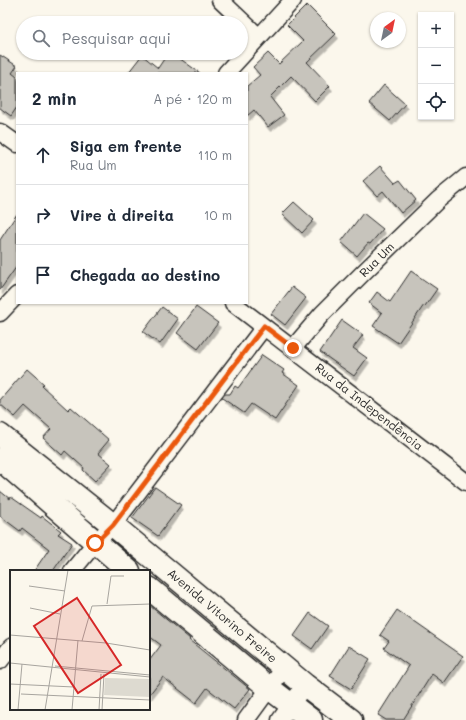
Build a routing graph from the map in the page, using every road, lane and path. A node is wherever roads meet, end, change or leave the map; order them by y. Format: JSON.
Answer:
{"nodes":[{"id":1,"x":220,"y":0,"type":"edge"},
{"id":2,"x":293,"y":0,"type":"edge"},
{"id":3,"x":237,"y":16,"type":"edge"},
{"id":4,"x":248,"y":27,"type":"edge"},
{"id":5,"x":259,"y":37,"type":"junction"},
{"id":6,"x":248,"y":49,"type":"edge"},
{"id":7,"x":238,"y":60,"type":"edge"},
{"id":8,"x":227,"y":72,"type":"edge"},
{"id":9,"x":0,"y":132,"type":"edge"},
{"id":10,"x":16,"y":143,"type":"edge"},
{"id":11,"x":466,"y":177,"type":"edge"},
{"id":12,"x":16,"y":296,"type":"edge"},
{"id":13,"x":234,"y":304,"type":"edge"},
{"id":14,"x":0,"y":313,"type":"edge"},
{"id":15,"x":264,"y":326,"type":"junction"},
{"id":16,"x":293,"y":348,"type":"junction"},
{"id":17,"x":0,"y":435,"type":"edge"},
{"id":18,"x":0,"y":459,"type":"edge"},
{"id":19,"x":466,"y":482,"type":"edge"},
{"id":20,"x":113,"y":525,"type":"junction"},
{"id":21,"x":95,"y":543,"type":"junction"},
{"id":22,"x":73,"y":570,"type":"edge"},
{"id":23,"x":127,"y":570,"type":"edge"},
{"id":24,"x":150,"y":589,"type":"edge"},
{"id":25,"x":10,"y":648,"type":"edge"},
{"id":26,"x":0,"y":660,"type":"edge"},
{"id":27,"x":284,"y":668,"type":"junction"},
{"id":28,"x":305,"y":685,"type":"junction"},
{"id":29,"x":269,"y":688,"type":"junction"},
{"id":30,"x":286,"y":713,"type":"edge"},
{"id":31,"x":246,"y":720,"type":"edge"},
{"id":32,"x":311,"y":720,"type":"edge"},
{"id":33,"x":351,"y":720,"type":"edge"}],
"edges":[{"from":1,"to":3,"type":"street"},
{"from":2,"to":5,"type":"street"},
{"from":4,"to":5,"type":"street"},
{"from":5,"to":6,"type":"street"},
{"from":7,"to":8,"type":"street"},
{"from":9,"to":10,"type":"street"},
{"from":11,"to":16,"type":"street","name":"Rua Um"},
{"from":12,"to":14,"type":"street"},
{"from":13,"to":15,"type":"street","name":"Rua da Independência"},
{"from":15,"to":16,"type":"street","name":"Rua da Independência"},
{"from":15,"to":20,"type":"street"},
{"from":16,"to":19,"type":"street","name":"Rua da Independência"},
{"from":17,"to":20,"type":"street","name":"Avenida Vitorino Freire"},
{"from":18,"to":21,"type":"street"},
{"from":20,"to":21,"type":"street"},
{"from":20,"to":27,"type":"street","name":"Avenida Vitorino Freire"},
{"from":21,"to":22,"type":"street"},
{"from":21,"to":23,"type":"street"},
{"from":24,"to":29,"type":"street"},
{"from":25,"to":26,"type":"street"},
{"from":27,"to":28,"type":"street","name":"Avenida Vitorino Freire"},
{"from":27,"to":29,"type":"street"},
{"from":28,"to":30,"type":"street"},
{"from":28,"to":33,"type":"street","name":"Avenida Vitorino Freire"},
{"from":29,"to":30,"type":"street"},
{"from":29,"to":31,"type":"street"},
{"from":30,"to":32,"type":"street"}]}
